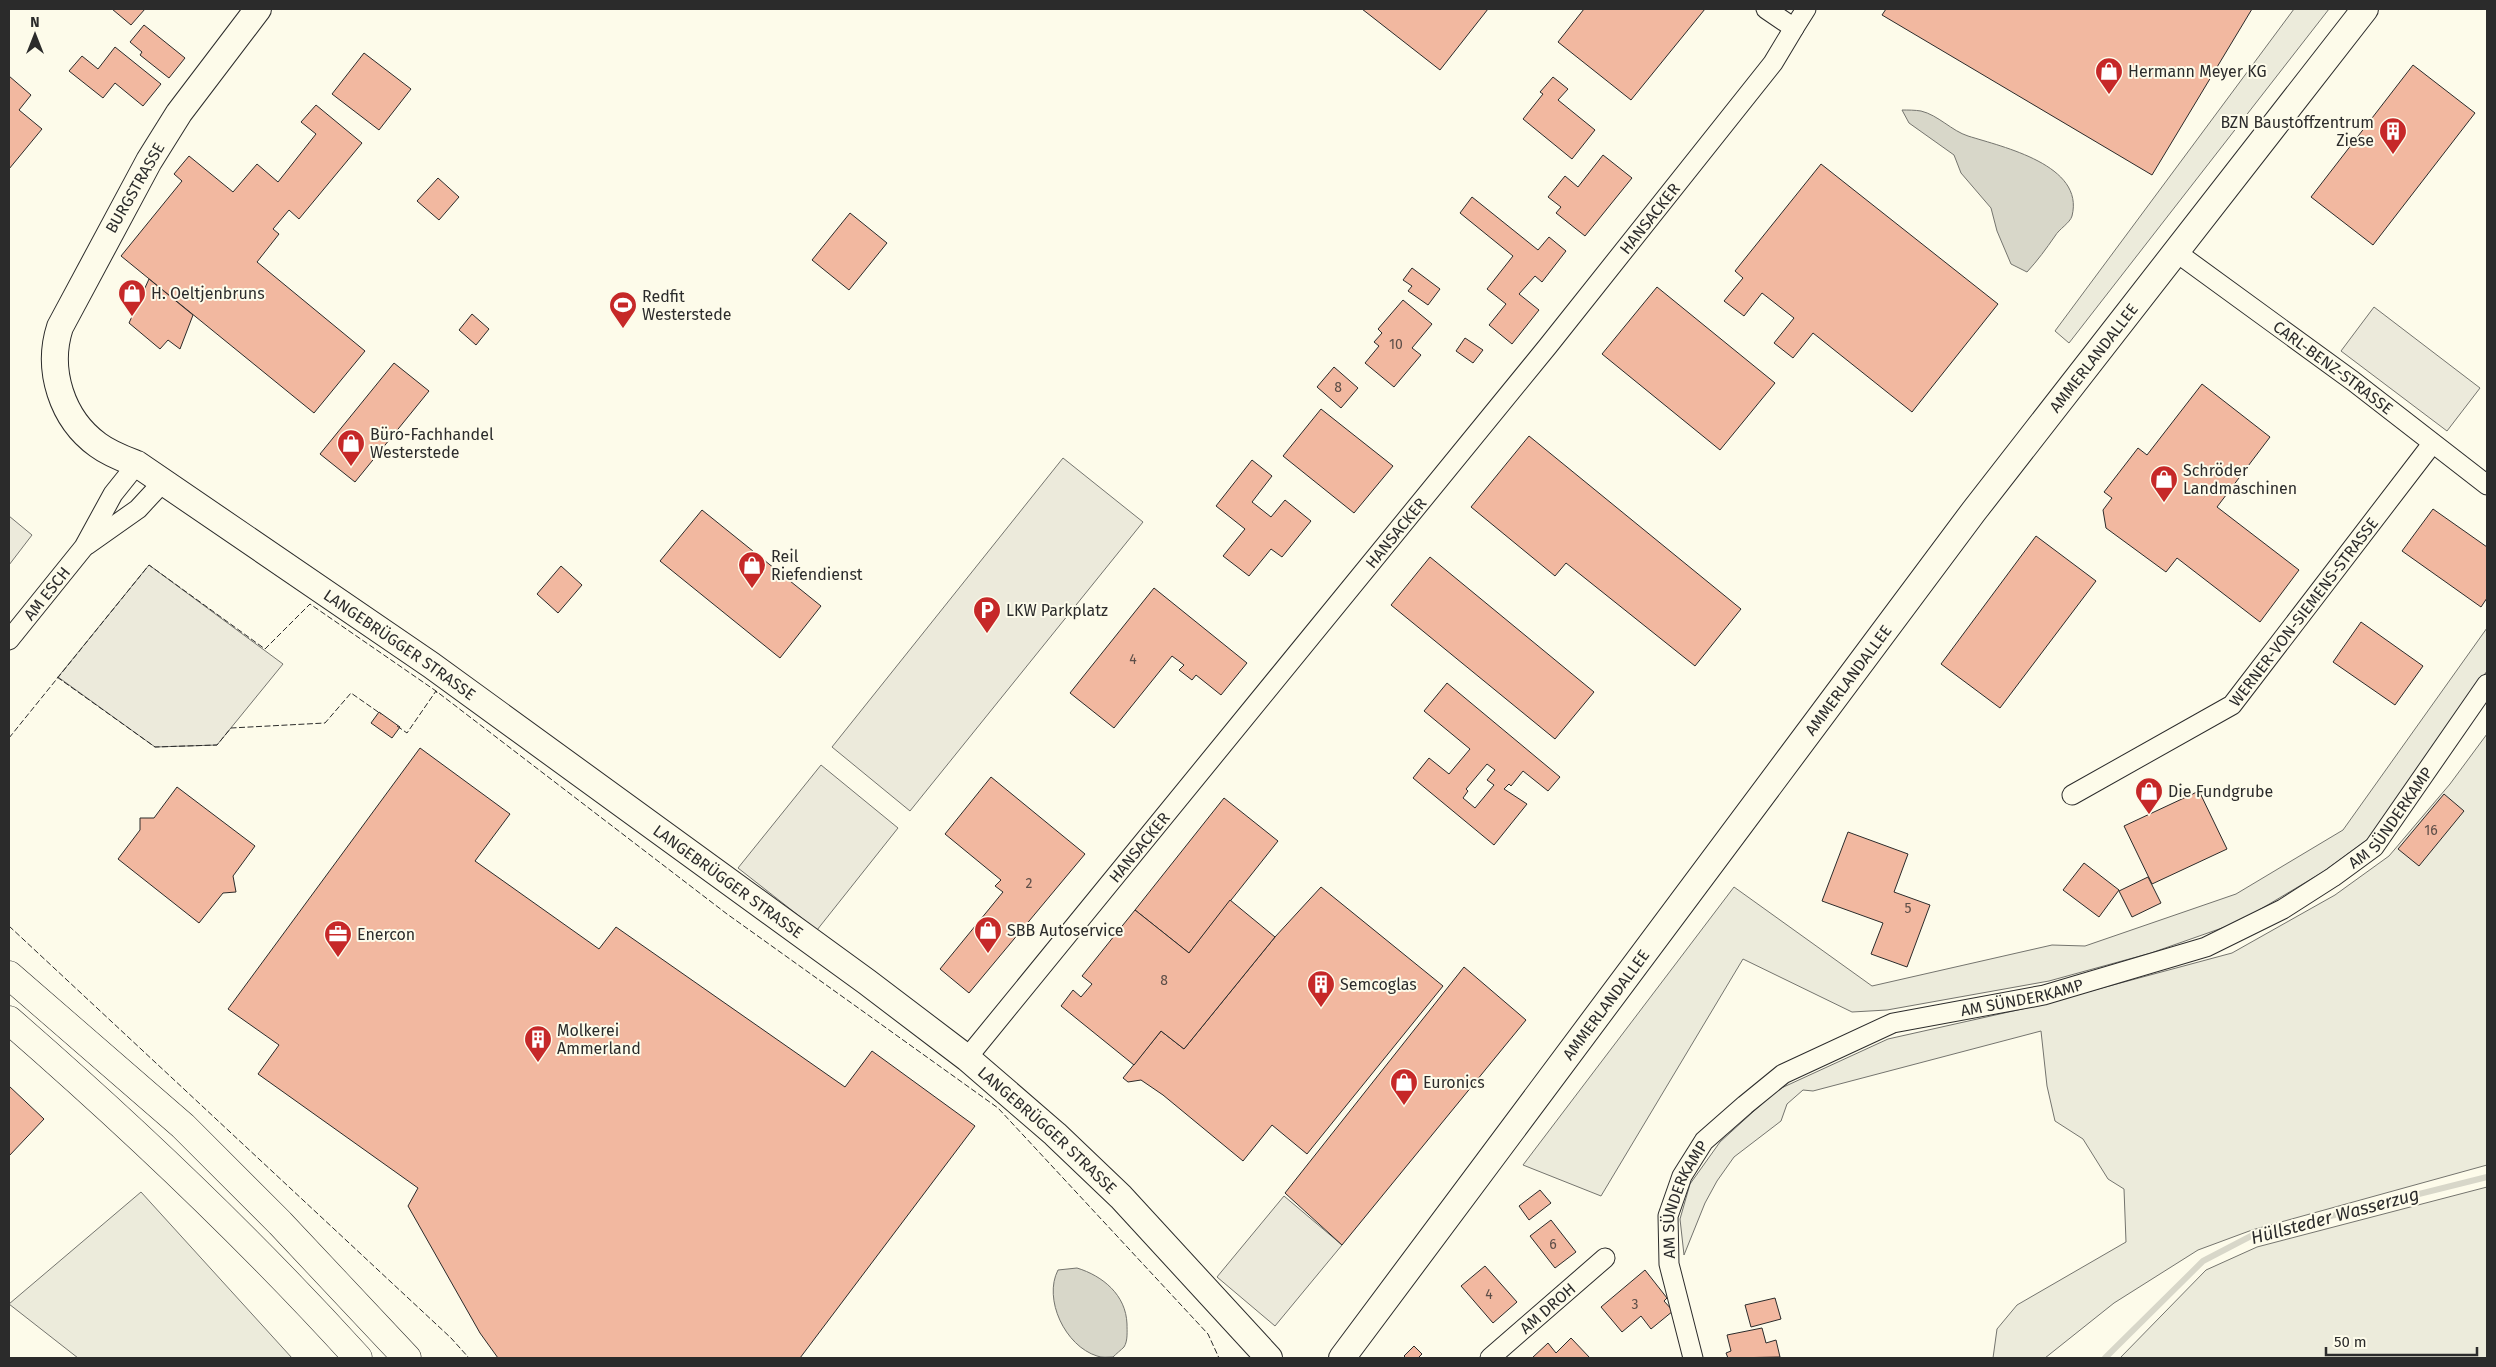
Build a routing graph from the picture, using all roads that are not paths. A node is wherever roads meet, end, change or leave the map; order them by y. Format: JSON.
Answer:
{"nodes":[{"id":1,"x":258,"y":9,"type":"edge"},
{"id":2,"x":1766,"y":9,"type":"edge"},
{"id":3,"x":1806,"y":9,"type":"edge"},
{"id":4,"x":2365,"y":9,"type":"edge"},
{"id":5,"x":1794,"y":28,"type":"junction"},
{"id":6,"x":2176,"y":252,"type":"junction"},
{"id":7,"x":2432,"y":444,"type":"junction"},
{"id":8,"x":137,"y":464,"type":"junction"},
{"id":9,"x":163,"y":482,"type":"junction"},
{"id":10,"x":2487,"y":485,"type":"edge"},
{"id":11,"x":84,"y":547,"type":"junction"},
{"id":12,"x":9,"y":640,"type":"edge"},
{"id":13,"x":2487,"y":684,"type":"edge"},
{"id":14,"x":2072,"y":795,"type":"dead end"},
{"id":15,"x":9,"y":975,"type":"edge"},
{"id":16,"x":9,"y":1020,"type":"edge"},
{"id":17,"x":967,"y":1058,"type":"junction"},
{"id":18,"x":1605,"y":1258,"type":"dead end"},
{"id":19,"x":358,"y":1358,"type":"edge"},
{"id":20,"x":407,"y":1358,"type":"edge"},
{"id":21,"x":1270,"y":1358,"type":"edge"},
{"id":22,"x":1342,"y":1358,"type":"edge"},
{"id":23,"x":1490,"y":1358,"type":"edge"},
{"id":24,"x":1693,"y":1358,"type":"edge"}],
"edges":[{"from":1,"to":8,"type":"street","name":"BURGSTRASSE"},
{"from":2,"to":5,"type":"street"},
{"from":3,"to":5,"type":"street","name":"HANSACKER"},
{"from":4,"to":6,"type":"street","name":"AMMERLANDALLEE"},
{"from":5,"to":17,"type":"street","name":"HANSACKER"},
{"from":6,"to":7,"type":"street","name":"CARL-BENZ-STRASSE"},
{"from":6,"to":22,"type":"street","name":"AMMERLANDALLEE"},
{"from":7,"to":10,"type":"street","name":"CARL-BENZ-STRASSE"},
{"from":7,"to":14,"type":"street","name":"WERNER-VON-SIEMENS-STRASSE"},
{"from":8,"to":9,"type":"street","name":"LANGEBRÜGGER STRASSE"},
{"from":8,"to":11,"type":"street","name":"AM ESCH"},
{"from":9,"to":11,"type":"street","name":"AM ESCH"},
{"from":9,"to":17,"type":"street","name":"LANGEBRÜGGER STRASSE"},
{"from":11,"to":12,"type":"street","name":"AM ESCH"},
{"from":13,"to":24,"type":"street","name":"AM SÜNDERKAMP"},
{"from":15,"to":20,"type":"highway"},
{"from":16,"to":19,"type":"highway"},
{"from":17,"to":21,"type":"street","name":"LANGEBRÜGGER STRASSE"},
{"from":18,"to":23,"type":"street","name":"AM DROH"}]}
